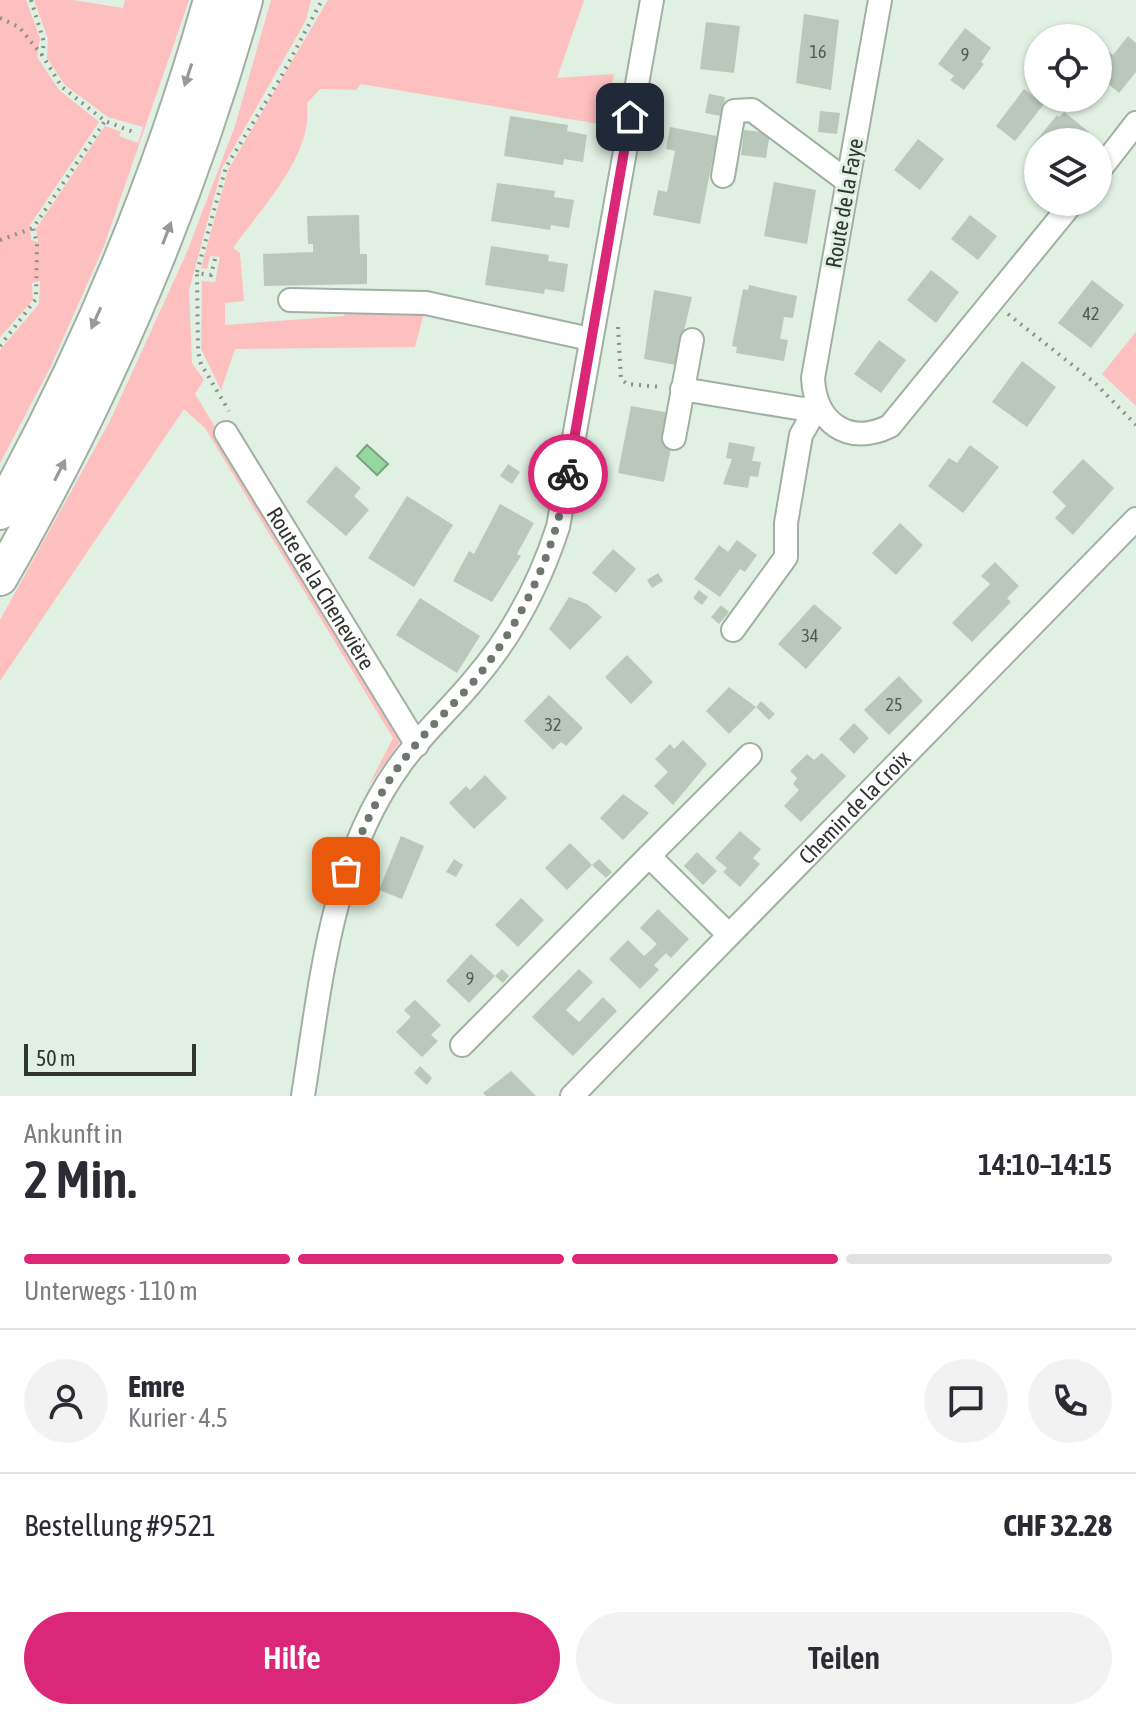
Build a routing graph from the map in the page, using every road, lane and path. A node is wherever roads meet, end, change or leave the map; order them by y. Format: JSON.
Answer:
{"nodes":[{"id":1,"x":31,"y":0,"type":"edge"},
{"id":2,"x":211,"y":0,"type":"edge"},
{"id":3,"x":245,"y":0,"type":"edge"},
{"id":4,"x":322,"y":0,"type":"edge"},
{"id":5,"x":652,"y":0,"type":"edge"},
{"id":6,"x":880,"y":0,"type":"edge"},
{"id":7,"x":0,"y":18,"type":"edge"},
{"id":8,"x":42,"y":55,"type":"junction"},
{"id":9,"x":105,"y":121,"type":"junction"},
{"id":10,"x":1136,"y":123,"type":"edge"},
{"id":11,"x":136,"y":133,"type":"dead end"},
{"id":12,"x":1112,"y":154,"type":"edge"},
{"id":13,"x":723,"y":176,"type":"dead end"},
{"id":14,"x":847,"y":181,"type":"junction"},
{"id":15,"x":1061,"y":216,"type":"edge"},
{"id":16,"x":33,"y":228,"type":"junction"},
{"id":17,"x":0,"y":240,"type":"edge"},
{"id":18,"x":215,"y":259,"type":"dead end"},
{"id":19,"x":197,"y":273,"type":"junction"},
{"id":20,"x":290,"y":300,"type":"dead end"},
{"id":21,"x":991,"y":300,"type":"junction"},
{"id":22,"x":608,"y":325,"type":"dead end"},
{"id":23,"x":590,"y":339,"type":"junction"},
{"id":24,"x":692,"y":340,"type":"dead end"},
{"id":25,"x":0,"y":346,"type":"edge"},
{"id":26,"x":201,"y":364,"type":"dead end"},
{"id":27,"x":682,"y":389,"type":"junction"},
{"id":28,"x":817,"y":407,"type":"junction"},
{"id":29,"x":1136,"y":425,"type":"edge"},
{"id":30,"x":226,"y":433,"type":"dead end"},
{"id":31,"x":674,"y":438,"type":"dead end"},
{"id":32,"x":0,"y":512,"type":"edge"},
{"id":33,"x":1136,"y":519,"type":"edge"},
{"id":34,"x":0,"y":578,"type":"edge"},
{"id":35,"x":733,"y":630,"type":"dead end"},
{"id":36,"x":417,"y":745,"type":"junction"},
{"id":37,"x":750,"y":755,"type":"dead end"},
{"id":38,"x":649,"y":856,"type":"junction"},
{"id":39,"x":729,"y":935,"type":"junction"},
{"id":40,"x":462,"y":1045,"type":"dead end"},
{"id":41,"x":303,"y":1096,"type":"edge"},
{"id":42,"x":572,"y":1096,"type":"edge"}],
"edges":[{"from":1,"to":8,"type":"path"},
{"from":2,"to":32,"type":"highway","one_way":true},
{"from":34,"to":3,"type":"highway","one_way":true},
{"from":4,"to":19,"type":"path"},
{"from":5,"to":23,"type":"street"},
{"from":6,"to":14,"type":"street","name":"Route de la Faye"},
{"from":7,"to":8,"type":"path"},
{"from":8,"to":9,"type":"path"},
{"from":9,"to":11,"type":"path"},
{"from":9,"to":16,"type":"path"},
{"from":10,"to":12,"type":"street"},
{"from":13,"to":14,"type":"street"},
{"from":14,"to":28,"type":"street","name":"Route de la Faye"},
{"from":15,"to":21,"type":"street"},
{"from":16,"to":17,"type":"path"},
{"from":16,"to":25,"type":"path"},
{"from":18,"to":19,"type":"path"},
{"from":19,"to":26,"type":"path"},
{"from":20,"to":23,"type":"street"},
{"from":21,"to":28,"type":"street"},
{"from":21,"to":29,"type":"path"},
{"from":22,"to":27,"type":"path"},
{"from":23,"to":36,"type":"street"},
{"from":24,"to":27,"type":"street"},
{"from":27,"to":28,"type":"street"},
{"from":27,"to":31,"type":"street"},
{"from":28,"to":35,"type":"street","name":"Route de la Faye"},
{"from":30,"to":36,"type":"street","name":"Route de la Chenevière"},
{"from":33,"to":39,"type":"street","name":"Chemin de la Croix"},
{"from":36,"to":41,"type":"street"},
{"from":37,"to":38,"type":"street"},
{"from":38,"to":39,"type":"street"},
{"from":38,"to":40,"type":"street"},
{"from":39,"to":42,"type":"street","name":"Chemin de la Croix"}]}
